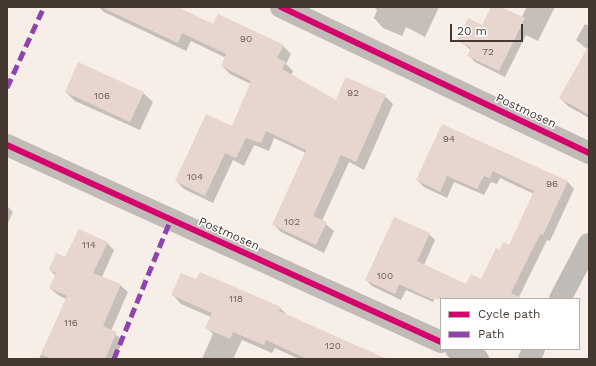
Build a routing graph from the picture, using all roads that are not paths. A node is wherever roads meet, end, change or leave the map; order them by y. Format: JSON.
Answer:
{"nodes":[{"id":1,"x":281,"y":7,"type":"edge"},
{"id":2,"x":7,"y":145,"type":"edge"},
{"id":3,"x":589,"y":153,"type":"edge"},
{"id":4,"x":589,"y":244,"type":"edge"},
{"id":5,"x":561,"y":298,"type":"edge"},
{"id":6,"x":440,"y":342,"type":"edge"},
{"id":7,"x":458,"y":350,"type":"edge"},
{"id":8,"x":534,"y":350,"type":"edge"},
{"id":9,"x":478,"y":359,"type":"edge"},
{"id":10,"x":529,"y":359,"type":"edge"}],
"edges":[{"from":1,"to":3,"type":"street","name":"Postmosen"},
{"from":2,"to":6,"type":"street","name":"Postmosen"},
{"from":4,"to":5,"type":"street"},
{"from":7,"to":9,"type":"street"},
{"from":8,"to":10,"type":"street"}]}
